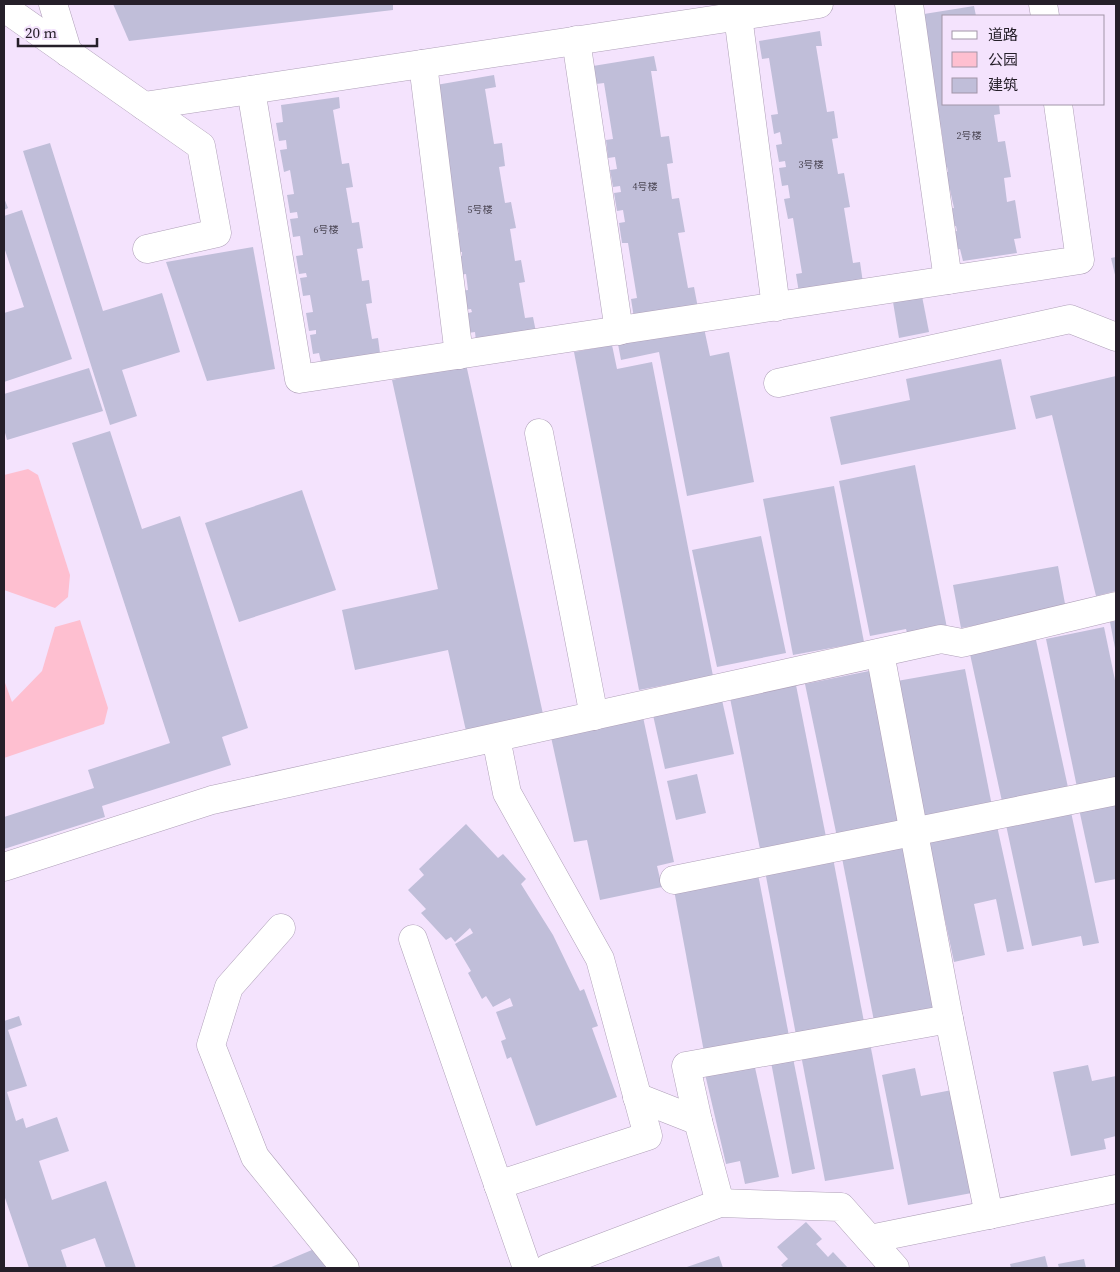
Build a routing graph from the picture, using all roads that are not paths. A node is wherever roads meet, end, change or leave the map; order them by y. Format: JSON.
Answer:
{"nodes":[{"id":1,"x":4,"y":4,"type":"edge"},
{"id":2,"x":53,"y":4,"type":"edge"},
{"id":3,"x":819,"y":4,"type":"edge"},
{"id":4,"x":909,"y":4,"type":"edge"},
{"id":5,"x":738,"y":16,"type":"junction"},
{"id":6,"x":576,"y":40,"type":"junction"},
{"id":7,"x":68,"y":52,"type":"junction"},
{"id":8,"x":423,"y":64,"type":"junction"},
{"id":9,"x":251,"y":90,"type":"junction"},
{"id":10,"x":1058,"y":105,"type":"edge"},
{"id":11,"x":144,"y":106,"type":"junction"},
{"id":12,"x":147,"y":249,"type":"dead end"},
{"id":13,"x":948,"y":280,"type":"junction"},
{"id":14,"x":776,"y":306,"type":"junction"},
{"id":15,"x":620,"y":330,"type":"junction"},
{"id":16,"x":1116,"y":337,"type":"edge"},
{"id":17,"x":459,"y":355,"type":"junction"},
{"id":18,"x":778,"y":383,"type":"dead end"},
{"id":19,"x":539,"y":433,"type":"dead end"},
{"id":20,"x":1116,"y":606,"type":"edge"},
{"id":21,"x":880,"y":653,"type":"junction"},
{"id":22,"x":594,"y":716,"type":"junction"},
{"id":23,"x":496,"y":738,"type":"junction"},
{"id":24,"x":1116,"y":791,"type":"edge"},
{"id":25,"x":914,"y":832,"type":"junction"},
{"id":26,"x":4,"y":866,"type":"edge"},
{"id":27,"x":674,"y":880,"type":"dead end"},
{"id":28,"x":281,"y":928,"type":"dead end"},
{"id":29,"x":413,"y":939,"type":"dead end"},
{"id":30,"x":949,"y":1019,"type":"junction"},
{"id":31,"x":637,"y":1096,"type":"junction"},
{"id":32,"x":698,"y":1121,"type":"junction"},
{"id":33,"x":498,"y":1185,"type":"junction"},
{"id":34,"x":1116,"y":1189,"type":"edge"},
{"id":35,"x":720,"y":1203,"type":"junction"},
{"id":36,"x":989,"y":1216,"type":"junction"},
{"id":37,"x":870,"y":1239,"type":"junction"},
{"id":38,"x":345,"y":1268,"type":"edge"},
{"id":39,"x":527,"y":1268,"type":"edge"},
{"id":40,"x":548,"y":1268,"type":"edge"},
{"id":41,"x":895,"y":1268,"type":"edge"}],
"edges":[{"from":1,"to":7,"type":"lane"},
{"from":2,"to":7,"type":"lane"},
{"from":3,"to":5,"type":"lane"},
{"from":4,"to":13,"type":"lane"},
{"from":5,"to":6,"type":"lane"},
{"from":5,"to":14,"type":"lane"},
{"from":6,"to":8,"type":"lane"},
{"from":6,"to":15,"type":"lane"},
{"from":7,"to":11,"type":"lane"},
{"from":8,"to":9,"type":"lane"},
{"from":8,"to":17,"type":"lane"},
{"from":9,"to":11,"type":"lane"},
{"from":9,"to":17,"type":"lane"},
{"from":10,"to":13,"type":"lane"},
{"from":11,"to":12,"type":"lane"},
{"from":13,"to":14,"type":"lane"},
{"from":14,"to":15,"type":"lane"},
{"from":15,"to":17,"type":"lane"},
{"from":16,"to":18,"type":"lane"},
{"from":19,"to":22,"type":"lane"},
{"from":20,"to":21,"type":"lane"},
{"from":21,"to":22,"type":"lane"},
{"from":21,"to":25,"type":"lane"},
{"from":22,"to":23,"type":"lane"},
{"from":23,"to":26,"type":"lane"},
{"from":23,"to":31,"type":"lane"},
{"from":24,"to":25,"type":"lane"},
{"from":25,"to":27,"type":"lane"},
{"from":25,"to":30,"type":"lane"},
{"from":28,"to":38,"type":"lane"},
{"from":29,"to":33,"type":"lane"},
{"from":30,"to":32,"type":"lane"},
{"from":30,"to":36,"type":"lane"},
{"from":31,"to":32,"type":"lane"},
{"from":31,"to":33,"type":"lane"},
{"from":32,"to":35,"type":"lane"},
{"from":33,"to":39,"type":"lane"},
{"from":34,"to":36,"type":"lane"},
{"from":35,"to":37,"type":"lane"},
{"from":35,"to":40,"type":"lane"},
{"from":36,"to":37,"type":"lane"},
{"from":37,"to":41,"type":"lane"}]}
